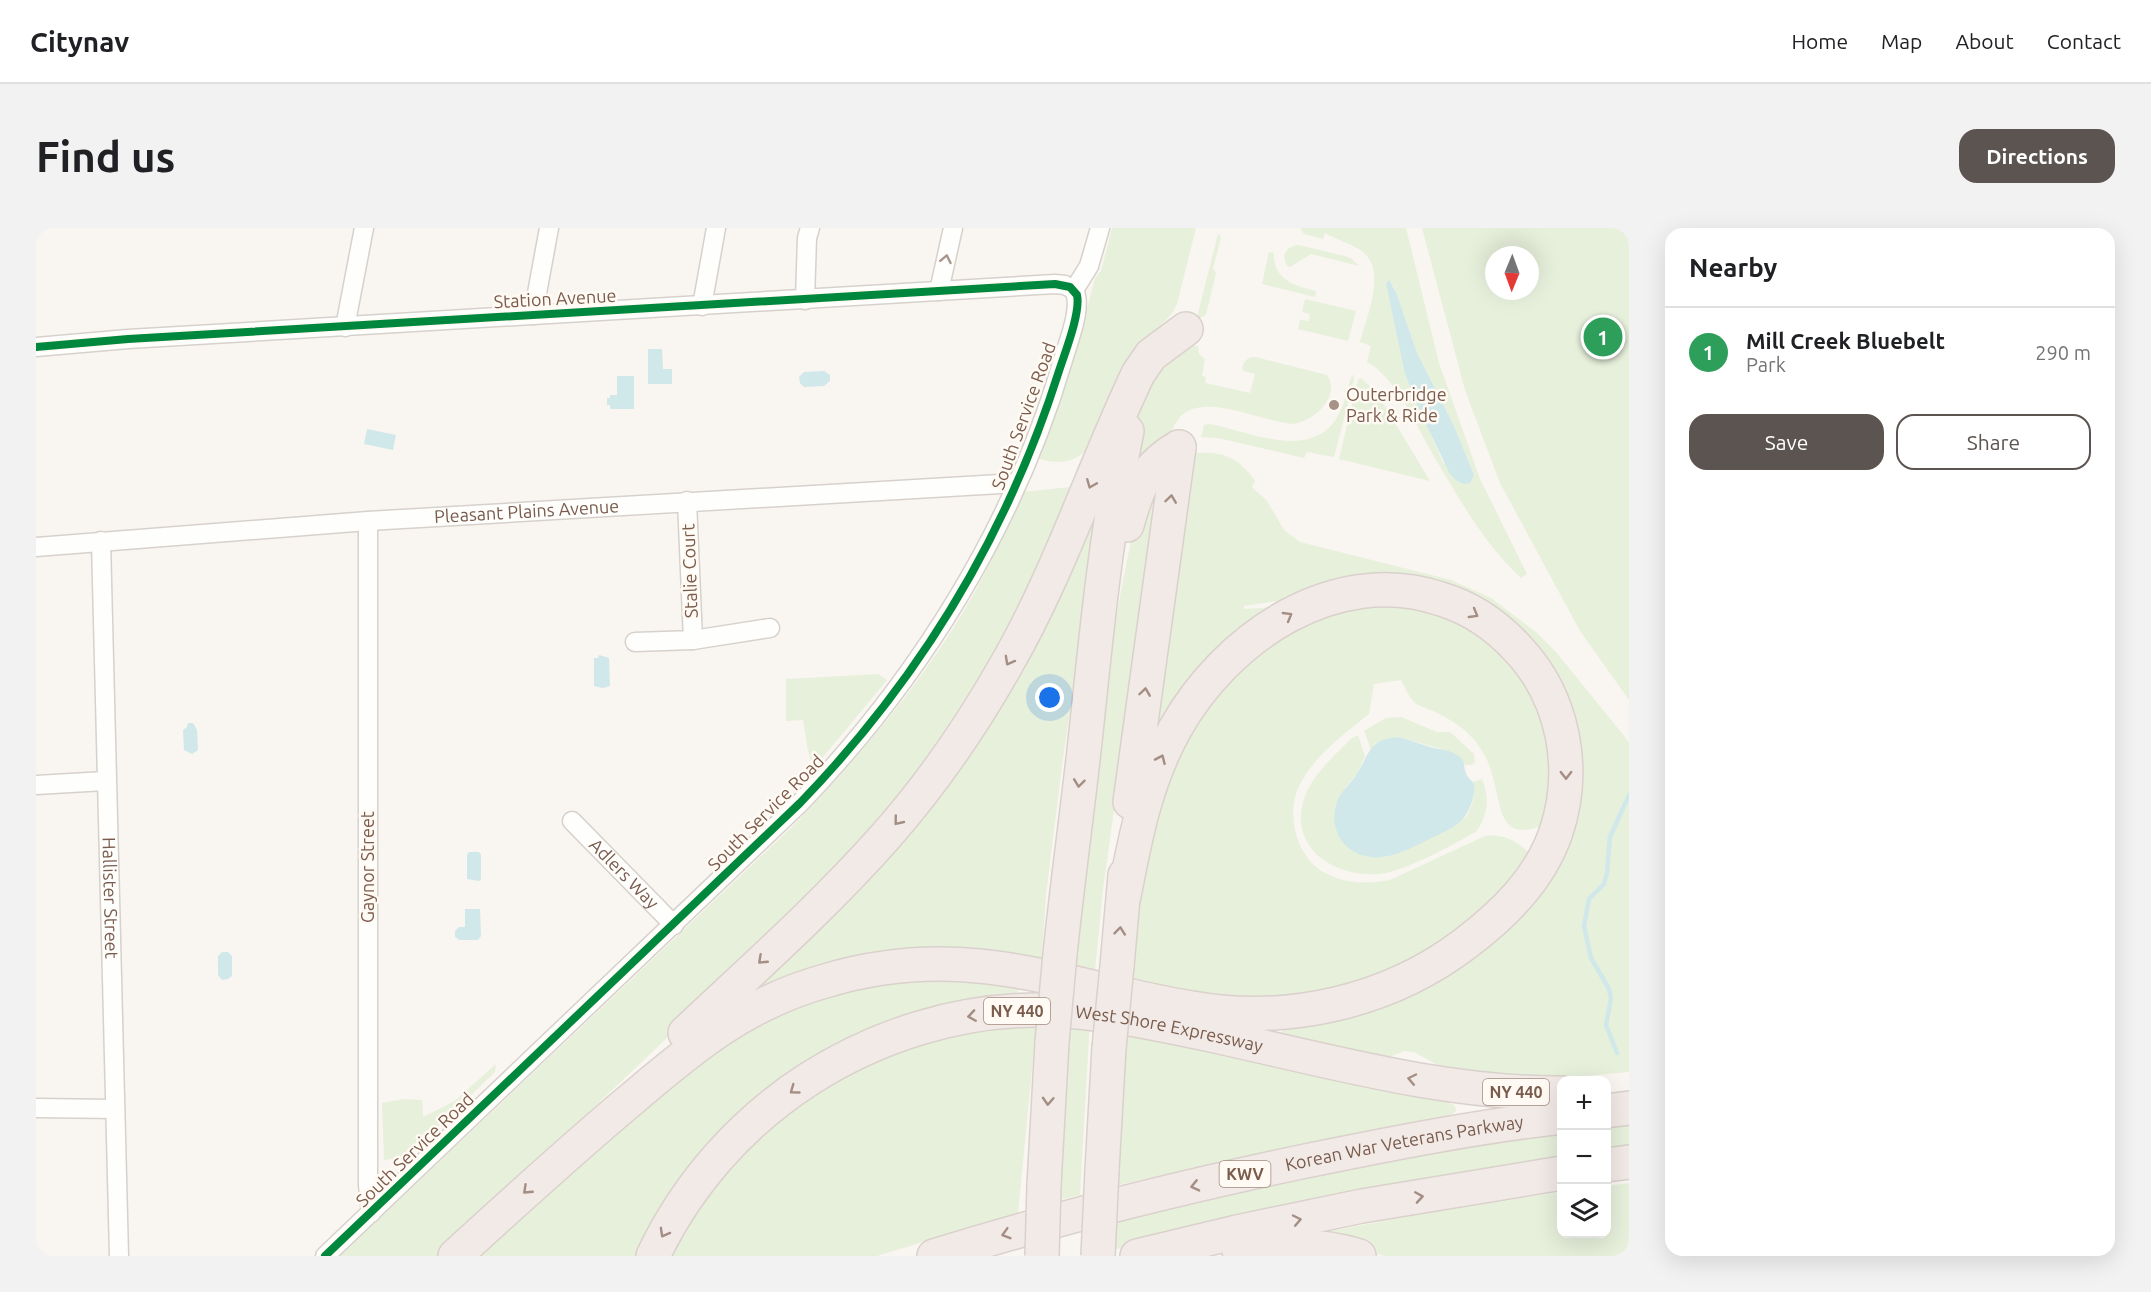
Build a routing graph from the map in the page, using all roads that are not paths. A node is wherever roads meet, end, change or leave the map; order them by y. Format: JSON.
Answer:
{"nodes":[{"id":1,"x":364,"y":228,"type":"edge"},
{"id":2,"x":549,"y":228,"type":"edge"},
{"id":3,"x":716,"y":228,"type":"edge"},
{"id":4,"x":810,"y":228,"type":"edge"},
{"id":5,"x":952,"y":228,"type":"edge"},
{"id":6,"x":1100,"y":228,"type":"edge"},
{"id":7,"x":1074,"y":290,"type":"junction"},
{"id":8,"x":939,"y":291,"type":"junction"},
{"id":9,"x":805,"y":300,"type":"junction"},
{"id":10,"x":702,"y":306,"type":"junction"},
{"id":11,"x":533,"y":315,"type":"junction"},
{"id":12,"x":345,"y":327,"type":"junction"},
{"id":13,"x":36,"y":347,"type":"edge"},
{"id":14,"x":1017,"y":483,"type":"junction"},
{"id":15,"x":687,"y":501,"type":"junction"},
{"id":16,"x":368,"y":521,"type":"junction"},
{"id":17,"x":101,"y":541,"type":"junction"},
{"id":18,"x":36,"y":547,"type":"edge"},
{"id":19,"x":770,"y":628,"type":"dead end"},
{"id":20,"x":693,"y":640,"type":"junction"},
{"id":21,"x":635,"y":642,"type":"dead end"},
{"id":22,"x":1087,"y":725,"type":"junction"},
{"id":23,"x":105,"y":781,"type":"junction"},
{"id":24,"x":36,"y":784,"type":"edge"},
{"id":25,"x":572,"y":821,"type":"dead end"},
{"id":26,"x":1124,"y":896,"type":"junction"},
{"id":27,"x":674,"y":925,"type":"junction"},
{"id":28,"x":1629,"y":1090,"type":"edge"},
{"id":29,"x":1611,"y":1091,"type":"edge"},
{"id":30,"x":1557,"y":1093,"type":"edge"},
{"id":31,"x":36,"y":1108,"type":"edge"},
{"id":32,"x":1629,"y":1108,"type":"edge"},
{"id":33,"x":115,"y":1109,"type":"junction"},
{"id":34,"x":1611,"y":1110,"type":"edge"},
{"id":35,"x":1557,"y":1118,"type":"edge"},
{"id":36,"x":570,"y":1150,"type":"junction"},
{"id":37,"x":1629,"y":1162,"type":"edge"},
{"id":38,"x":1611,"y":1164,"type":"edge"},
{"id":39,"x":1557,"y":1174,"type":"edge"},
{"id":40,"x":371,"y":1213,"type":"junction"},
{"id":41,"x":119,"y":1256,"type":"edge"},
{"id":42,"x":325,"y":1256,"type":"edge"},
{"id":43,"x":455,"y":1256,"type":"edge"},
{"id":44,"x":653,"y":1256,"type":"edge"},
{"id":45,"x":934,"y":1256,"type":"edge"},
{"id":46,"x":1042,"y":1256,"type":"edge"},
{"id":47,"x":1098,"y":1256,"type":"edge"},
{"id":48,"x":1137,"y":1256,"type":"edge"},
{"id":49,"x":1208,"y":1256,"type":"edge"},
{"id":50,"x":1359,"y":1256,"type":"edge"}],
"edges":[{"from":1,"to":12,"type":"street"},
{"from":2,"to":11,"type":"street"},
{"from":3,"to":10,"type":"street"},
{"from":4,"to":9,"type":"street"},
{"from":8,"to":5,"type":"street","one_way":true},
{"from":6,"to":7,"type":"street"},
{"from":7,"to":8,"type":"street","name":"Station Avenue"},
{"from":7,"to":14,"type":"street","name":"South Service Road"},
{"from":8,"to":9,"type":"street","name":"Station Avenue"},
{"from":9,"to":10,"type":"street","name":"Station Avenue"},
{"from":10,"to":11,"type":"street","name":"Station Avenue"},
{"from":11,"to":12,"type":"street","name":"Station Avenue"},
{"from":12,"to":13,"type":"street","name":"Station Avenue"},
{"from":14,"to":15,"type":"street","name":"Pleasant Plains Avenue"},
{"from":14,"to":27,"type":"street","name":"South Service Road"},
{"from":15,"to":16,"type":"street","name":"Pleasant Plains Avenue"},
{"from":15,"to":20,"type":"street","name":"Stalie Court"},
{"from":16,"to":17,"type":"street","name":"Pleasant Plains Avenue"},
{"from":16,"to":40,"type":"street","name":"Gaynor Street"},
{"from":17,"to":18,"type":"street","name":"Pleasant Plains Avenue"},
{"from":17,"to":23,"type":"street","name":"Hallister Street"},
{"from":19,"to":20,"type":"street","name":"Stalie Court"},
{"from":20,"to":21,"type":"street","name":"Stalie Court"},
{"from":26,"to":22,"type":"highway","one_way":true},
{"from":22,"to":36,"type":"highway","one_way":true},
{"from":22,"to":46,"type":"highway","one_way":true,"bridge":true},
{"from":23,"to":24,"type":"street"},
{"from":23,"to":33,"type":"street","name":"Hallister Street"},
{"from":25,"to":27,"type":"street","name":"Adlers Way"},
{"from":26,"to":36,"type":"highway","one_way":true},
{"from":47,"to":26,"type":"highway","one_way":true,"bridge":true},
{"from":27,"to":40,"type":"street","name":"South Service Road"},
{"from":28,"to":29,"type":"highway"},
{"from":30,"to":44,"type":"highway","name":"West Shore Expressway","number":"NY 440","one_way":true},
{"from":31,"to":33,"type":"street"},
{"from":32,"to":34,"type":"highway"},
{"from":33,"to":41,"type":"street","name":"Hallister Street"},
{"from":35,"to":45,"type":"highway","name":"Korean War Veterans Parkway","number":"KWV","one_way":true},
{"from":36,"to":43,"type":"highway","one_way":true},
{"from":37,"to":38,"type":"highway"},
{"from":48,"to":39,"type":"highway","one_way":true},
{"from":40,"to":42,"type":"street","name":"South Service Road"},
{"from":49,"to":50,"type":"highway"}]}
